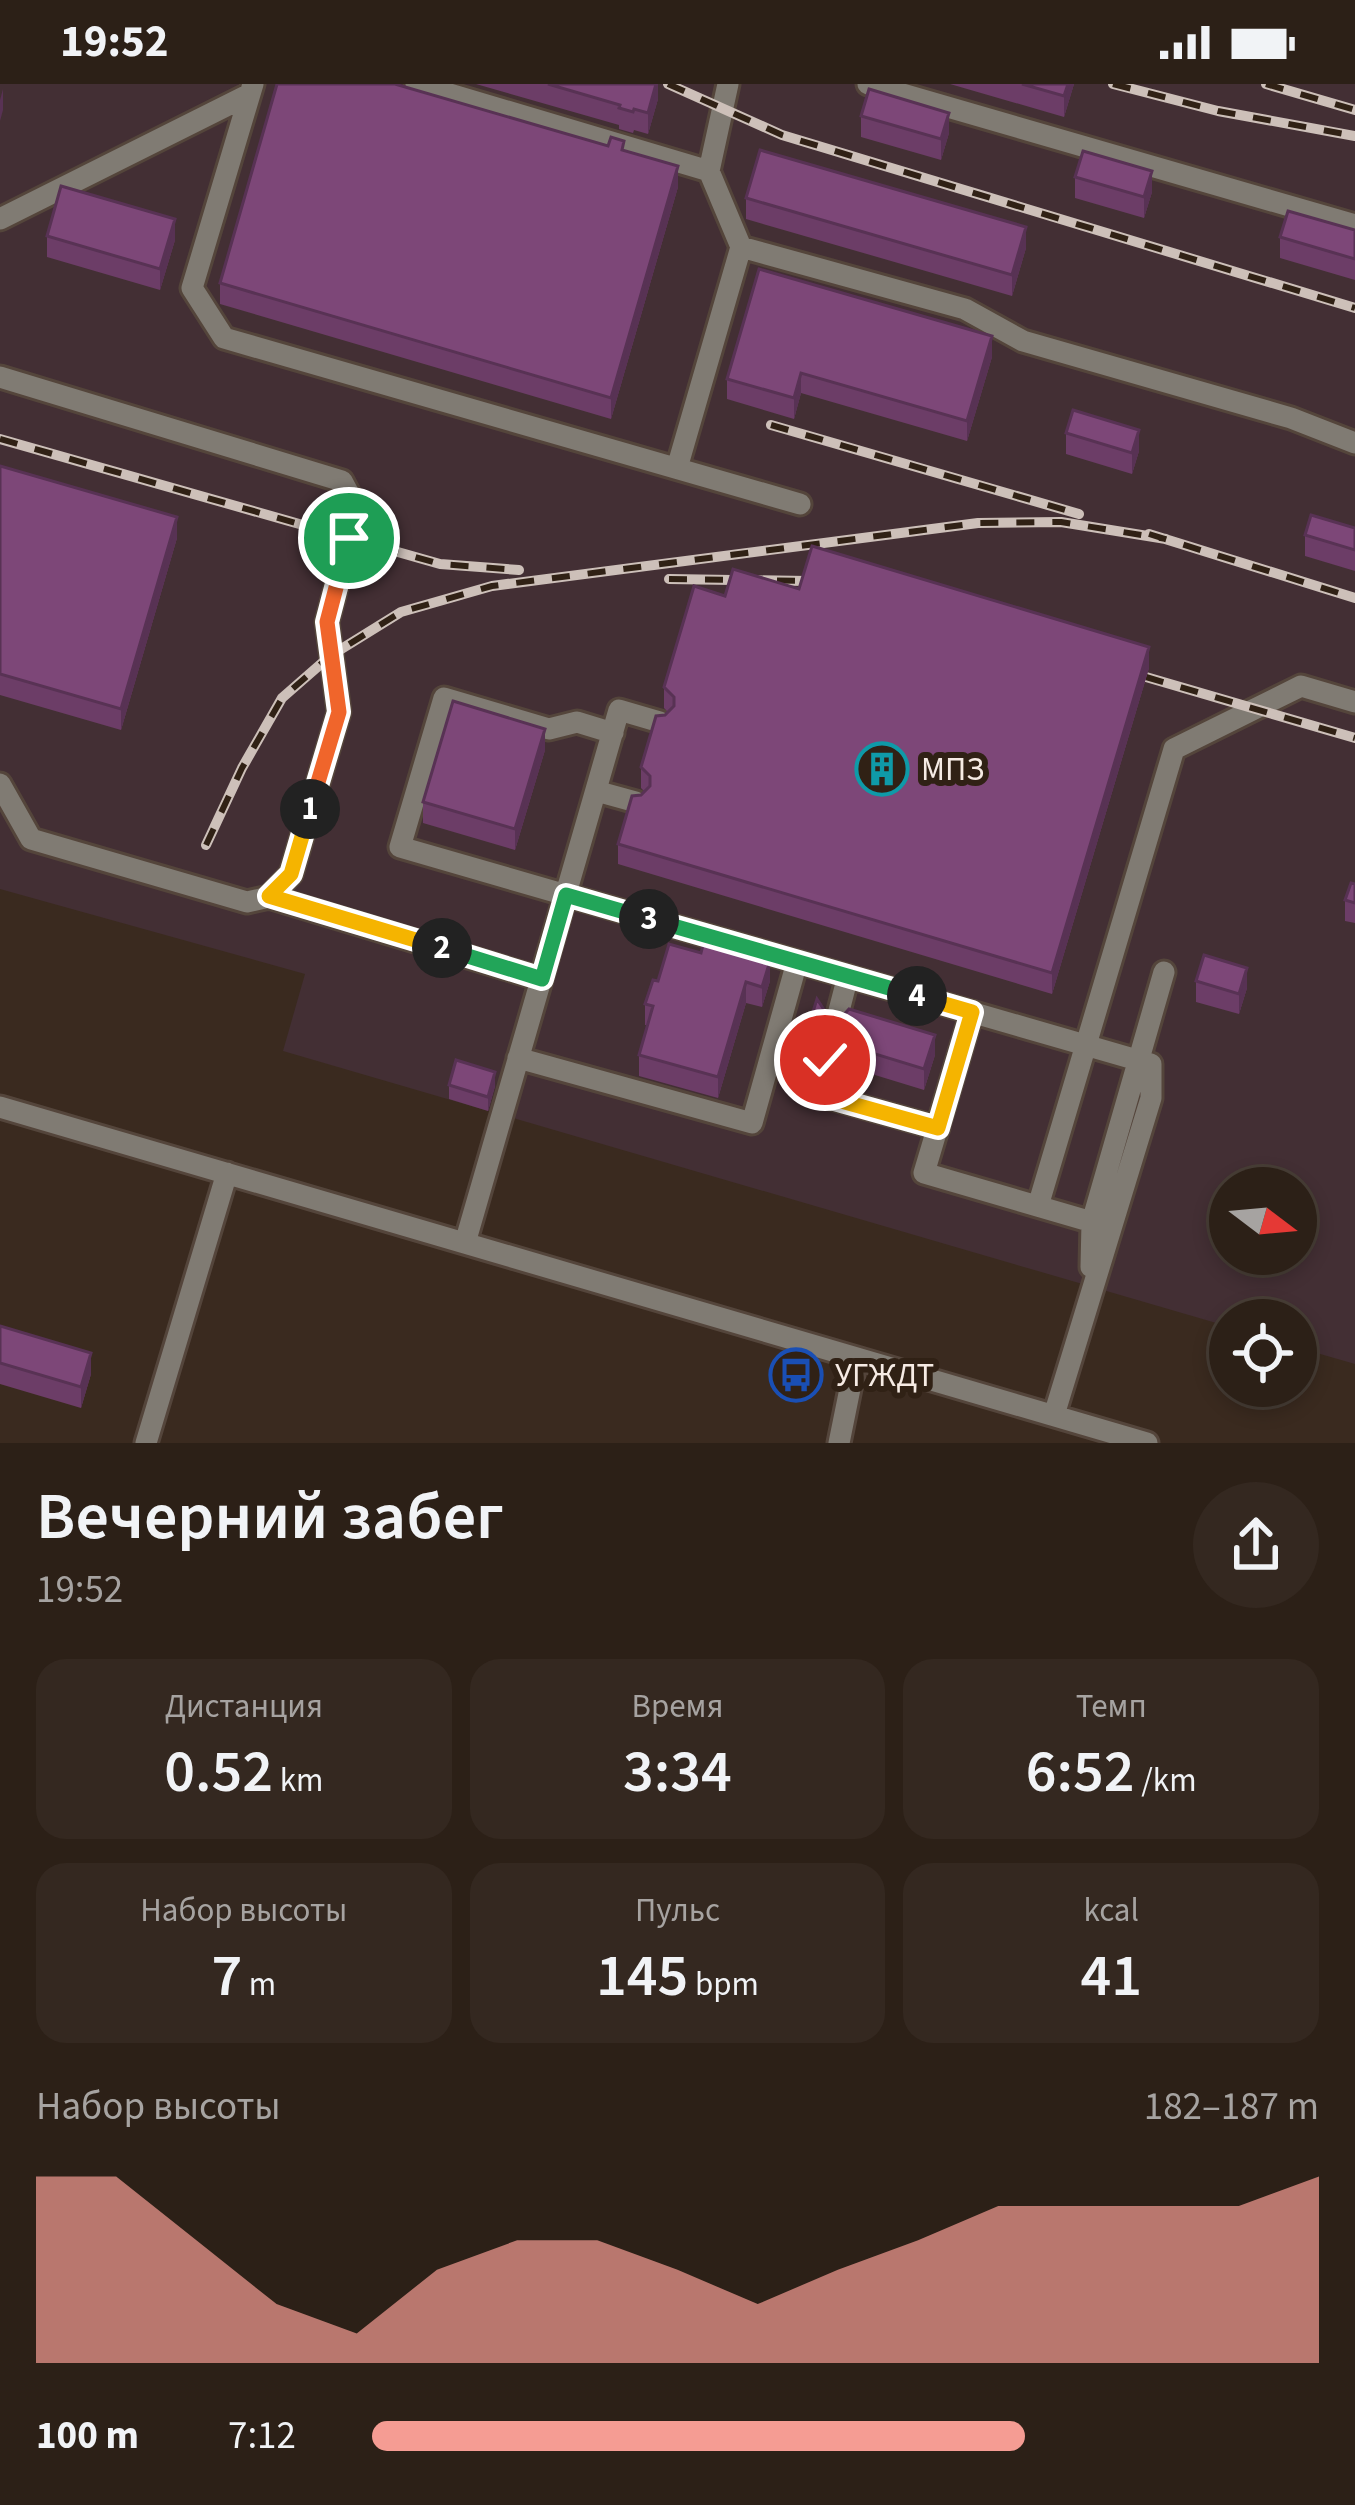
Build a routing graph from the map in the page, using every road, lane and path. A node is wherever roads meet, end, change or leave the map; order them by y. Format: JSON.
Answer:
{"nodes":[{"id":1,"x":416,"y":84,"type":"edge"},
{"id":2,"x":728,"y":84,"type":"edge"},
{"id":3,"x":868,"y":84,"type":"edge"},
{"id":4,"x":251,"y":89,"type":"edge"},
{"id":5,"x":709,"y":171,"type":"junction"},
{"id":6,"x":0,"y":219,"type":"edge"},
{"id":7,"x":1355,"y":225,"type":"edge"},
{"id":8,"x":741,"y":247,"type":"junction"},
{"id":9,"x":0,"y":377,"type":"edge"},
{"id":10,"x":1355,"y":443,"type":"edge"},
{"id":11,"x":677,"y":468,"type":"junction"},
{"id":12,"x":800,"y":504,"type":"dead end"},
{"id":13,"x":1355,"y":702,"type":"edge"},
{"id":14,"x":660,"y":722,"type":"edge"},
{"id":15,"x":613,"y":733,"type":"junction"},
{"id":16,"x":0,"y":784,"type":"edge"},
{"id":17,"x":596,"y":791,"type":"junction"},
{"id":18,"x":636,"y":802,"type":"edge"},
{"id":19,"x":566,"y":895,"type":"junction"},
{"id":20,"x":269,"y":896,"type":"junction"},
{"id":21,"x":797,"y":962,"type":"junction"},
{"id":22,"x":1164,"y":972,"type":"dead end"},
{"id":23,"x":848,"y":976,"type":"junction"},
{"id":24,"x":542,"y":979,"type":"junction"},
{"id":25,"x":972,"y":1012,"type":"junction"},
{"id":26,"x":835,"y":1026,"type":"edge"},
{"id":27,"x":1086,"y":1045,"type":"junction"},
{"id":28,"x":518,"y":1058,"type":"junction"},
{"id":29,"x":825,"y":1060,"type":"dead end"},
{"id":30,"x":1138,"y":1060,"type":"junction"},
{"id":31,"x":0,"y":1107,"type":"edge"},
{"id":32,"x":938,"y":1128,"type":"junction"},
{"id":33,"x":227,"y":1173,"type":"junction"},
{"id":34,"x":1038,"y":1206,"type":"junction"},
{"id":35,"x":1092,"y":1222,"type":"junction"},
{"id":36,"x":465,"y":1243,"type":"junction"},
{"id":37,"x":1090,"y":1296,"type":"junction"},
{"id":38,"x":856,"y":1359,"type":"junction"},
{"id":39,"x":1054,"y":1415,"type":"junction"},
{"id":40,"x":146,"y":1443,"type":"edge"},
{"id":41,"x":839,"y":1443,"type":"edge"},
{"id":42,"x":1148,"y":1443,"type":"edge"}],
"edges":[{"from":1,"to":5,"type":"street"},
{"from":2,"to":5,"type":"street"},
{"from":3,"to":7,"type":"street"},
{"from":4,"to":6,"type":"street"},
{"from":4,"to":11,"type":"street"},
{"from":5,"to":8,"type":"street"},
{"from":8,"to":10,"type":"street"},
{"from":8,"to":11,"type":"street"},
{"from":9,"to":20,"type":"street"},
{"from":11,"to":12,"type":"street"},
{"from":13,"to":27,"type":"street"},
{"from":14,"to":15,"type":"street"},
{"from":15,"to":17,"type":"street"},
{"from":15,"to":19,"type":"street"},
{"from":16,"to":20,"type":"street"},
{"from":17,"to":18,"type":"street"},
{"from":17,"to":19,"type":"street"},
{"from":19,"to":21,"type":"street"},
{"from":19,"to":24,"type":"street"},
{"from":20,"to":24,"type":"street"},
{"from":21,"to":23,"type":"street"},
{"from":21,"to":28,"type":"street"},
{"from":22,"to":30,"type":"street"},
{"from":23,"to":25,"type":"street"},
{"from":23,"to":26,"type":"street"},
{"from":24,"to":28,"type":"street"},
{"from":25,"to":27,"type":"street"},
{"from":25,"to":32,"type":"street"},
{"from":27,"to":30,"type":"street"},
{"from":27,"to":34,"type":"street"},
{"from":28,"to":36,"type":"street"},
{"from":29,"to":32,"type":"street"},
{"from":30,"to":35,"type":"street"},
{"from":30,"to":37,"type":"street"},
{"from":31,"to":33,"type":"street"},
{"from":32,"to":34,"type":"street"},
{"from":33,"to":36,"type":"street"},
{"from":33,"to":40,"type":"street"},
{"from":34,"to":35,"type":"street"},
{"from":35,"to":37,"type":"street"},
{"from":36,"to":38,"type":"street"},
{"from":37,"to":39,"type":"street"},
{"from":38,"to":39,"type":"street"},
{"from":38,"to":41,"type":"street"},
{"from":39,"to":42,"type":"street"}]}
